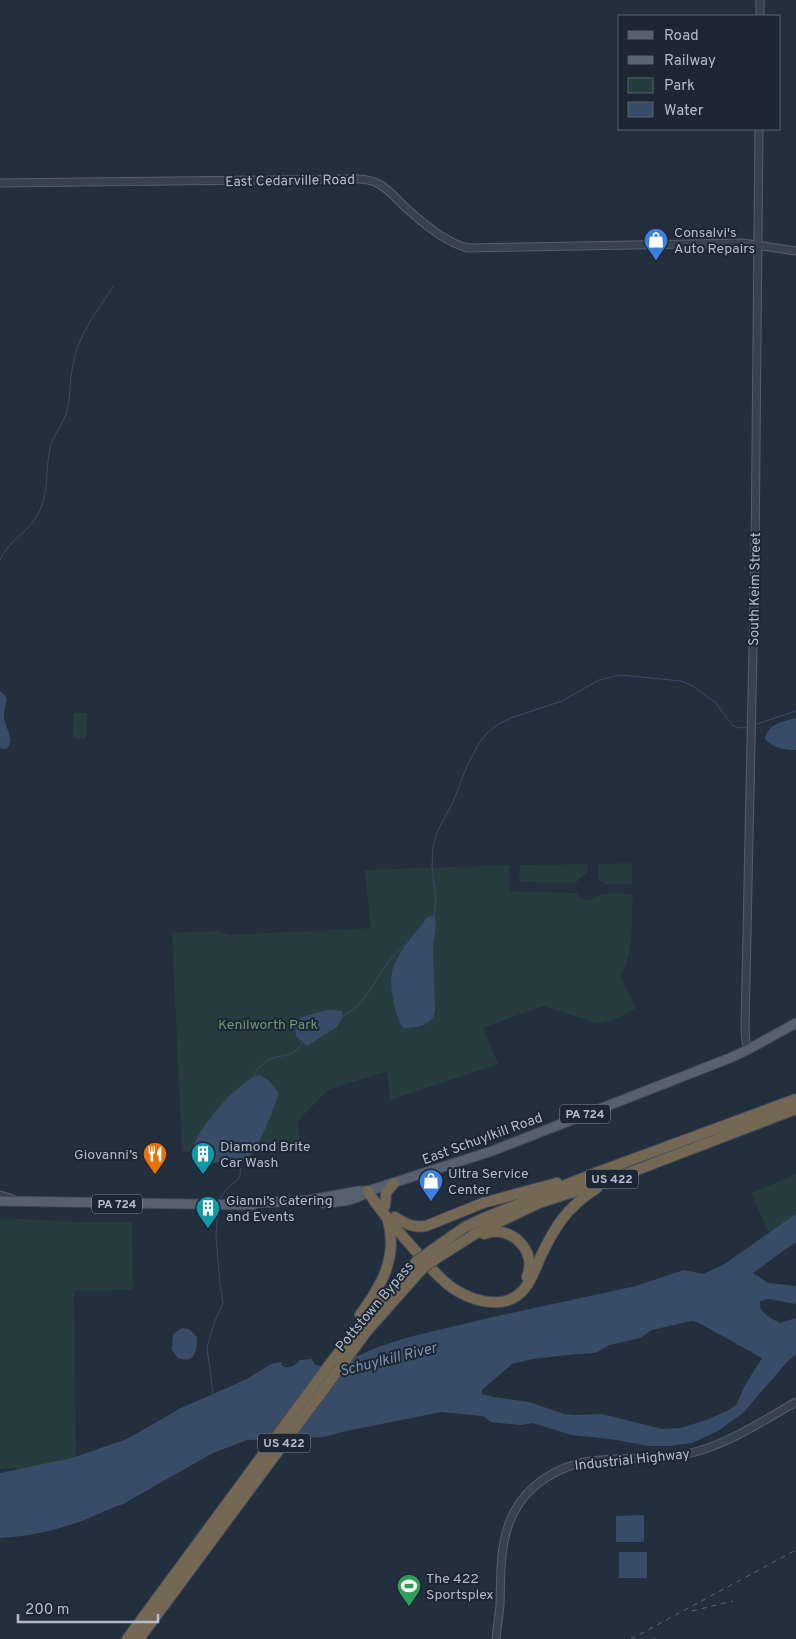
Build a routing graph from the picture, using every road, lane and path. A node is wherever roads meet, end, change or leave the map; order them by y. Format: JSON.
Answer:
{"nodes":[{"id":1,"x":760,"y":0,"type":"edge"},
{"id":2,"x":760,"y":15,"type":"edge"},
{"id":3,"x":759,"y":130,"type":"edge"},
{"id":4,"x":0,"y":183,"type":"edge"},
{"id":5,"x":758,"y":244,"type":"junction"},
{"id":6,"x":796,"y":251,"type":"edge"},
{"id":7,"x":796,"y":1023,"type":"edge"},
{"id":8,"x":749,"y":1049,"type":"junction"},
{"id":9,"x":796,"y":1099,"type":"edge"},
{"id":10,"x":796,"y":1109,"type":"edge"},
{"id":11,"x":593,"y":1174,"type":"junction"},
{"id":12,"x":613,"y":1179,"type":"junction"},
{"id":13,"x":394,"y":1183,"type":"junction"},
{"id":14,"x":368,"y":1191,"type":"junction"},
{"id":15,"x":0,"y":1195,"type":"edge"},
{"id":16,"x":0,"y":1201,"type":"edge"},
{"id":17,"x":20,"y":1202,"type":"junction"},
{"id":18,"x":385,"y":1206,"type":"junction"},
{"id":19,"x":391,"y":1217,"type":"junction"},
{"id":20,"x":433,"y":1255,"type":"junction"},
{"id":21,"x":420,"y":1265,"type":"junction"},
{"id":22,"x":350,"y":1334,"type":"junction"},
{"id":23,"x":796,"y":1402,"type":"edge"},
{"id":24,"x":201,"y":1555,"type":"junction"},
{"id":25,"x":163,"y":1590,"type":"junction"},
{"id":26,"x":119,"y":1639,"type":"edge"},
{"id":27,"x":127,"y":1639,"type":"edge"},
{"id":28,"x":139,"y":1639,"type":"edge"},
{"id":29,"x":147,"y":1639,"type":"edge"},
{"id":30,"x":496,"y":1639,"type":"edge"}],
"edges":[{"from":1,"to":2,"type":"street"},
{"from":3,"to":5,"type":"street","name":"South Keim Street"},
{"from":4,"to":5,"type":"street","name":"East Cedarville Road"},
{"from":5,"to":6,"type":"street","name":"East Cedarville Road"},
{"from":5,"to":8,"type":"street","name":"South Keim Street"},
{"from":7,"to":8,"type":"main road","name":"East Schuylkill Road","number":"PA 724"},
{"from":8,"to":13,"type":"main road","name":"East Schuylkill Road","number":"PA 724"},
{"from":9,"to":11,"type":"highway","name":"Pottstown Bypass","number":"US 422"},
{"from":10,"to":12,"type":"highway","name":"Pottstown Bypass","number":"US 422"},
{"from":11,"to":19,"type":"highway"},
{"from":11,"to":20,"type":"highway","name":"Pottstown Bypass","number":"US 422"},
{"from":12,"to":19,"type":"highway"},
{"from":12,"to":20,"type":"highway","name":"Pottstown Bypass","number":"US 422"},
{"from":13,"to":14,"type":"main road","name":"East Schuylkill Road","number":"PA 724"},
{"from":13,"to":18,"type":"highway"},
{"from":14,"to":17,"type":"main road","name":"East Schuylkill Road","number":"PA 724"},
{"from":14,"to":18,"type":"highway"},
{"from":14,"to":19,"type":"highway"},
{"from":15,"to":17,"type":"street"},
{"from":16,"to":17,"type":"main road","name":"East Schuylkill Road","number":"PA 724"},
{"from":18,"to":19,"type":"highway"},
{"from":19,"to":20,"type":"highway"},
{"from":19,"to":22,"type":"highway"},
{"from":20,"to":21,"type":"highway","name":"Pottstown Bypass","number":"US 422","bridge":true},
{"from":21,"to":22,"type":"highway","name":"Pottstown Bypass","number":"US 422"},
{"from":21,"to":24,"type":"highway","name":"Pottstown Bypass","number":"US 422"},
{"from":22,"to":25,"type":"highway","name":"Pottstown Bypass","number":"US 422"},
{"from":23,"to":30,"type":"street","name":"Industrial Highway"},
{"from":24,"to":28,"type":"highway","name":"Pottstown Bypass","number":"US 422"},
{"from":24,"to":29,"type":"highway"},
{"from":25,"to":26,"type":"highway"},
{"from":25,"to":27,"type":"highway","name":"Pottstown Bypass","number":"US 422"}]}
